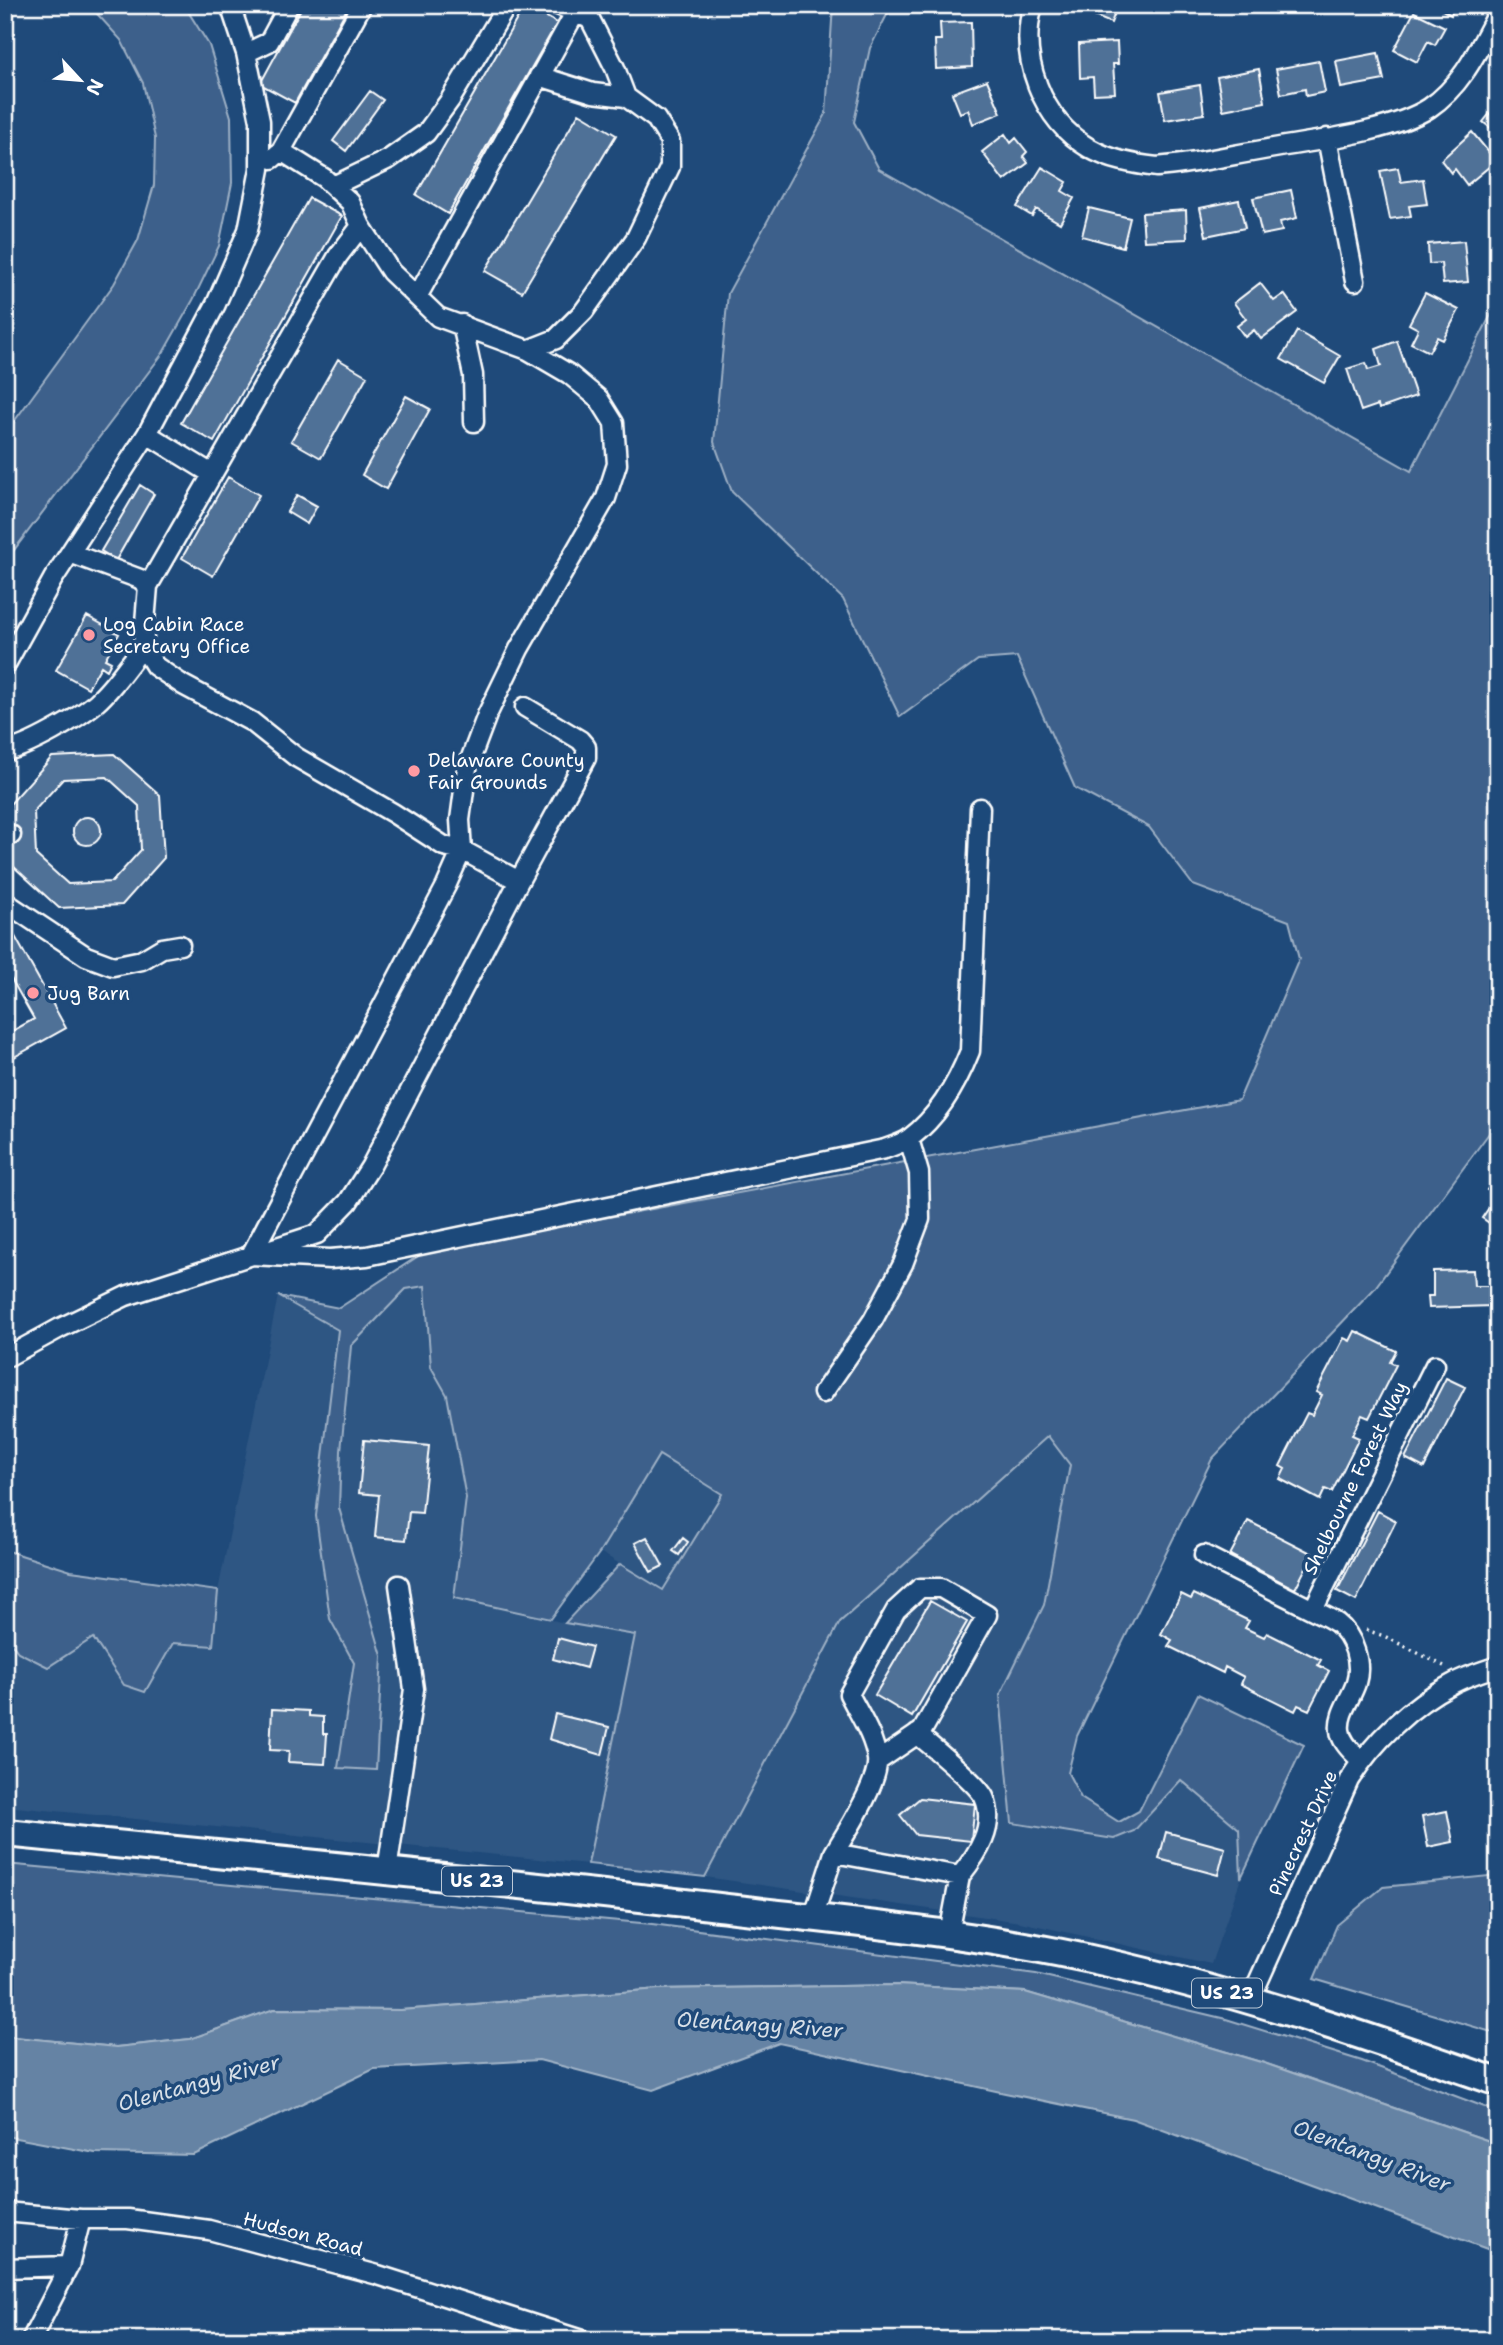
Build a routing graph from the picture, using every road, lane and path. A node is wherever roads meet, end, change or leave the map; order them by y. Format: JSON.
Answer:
{"nodes":[{"id":1,"x":230,"y":5,"type":"edge"},
{"id":2,"x":289,"y":5,"type":"edge"},
{"id":3,"x":362,"y":5,"type":"edge"},
{"id":4,"x":507,"y":5,"type":"edge"},
{"id":5,"x":558,"y":5,"type":"edge"},
{"id":6,"x":1033,"y":5,"type":"edge"},
{"id":7,"x":585,"y":13,"type":"edge"},
{"id":8,"x":1498,"y":13,"type":"edge"},
{"id":9,"x":246,"y":53,"type":"junction"},
{"id":10,"x":540,"y":76,"type":"junction"},
{"id":11,"x":626,"y":97,"type":"junction"},
{"id":12,"x":1327,"y":138,"type":"junction"},
{"id":13,"x":281,"y":151,"type":"junction"},
{"id":14,"x":260,"y":169,"type":"junction"},
{"id":15,"x":333,"y":186,"type":"junction"},
{"id":16,"x":361,"y":226,"type":"junction"},
{"id":17,"x":1355,"y":281,"type":"dead end"},
{"id":18,"x":417,"y":297,"type":"junction"},
{"id":19,"x":462,"y":324,"type":"junction"},
{"id":20,"x":528,"y":350,"type":"junction"},
{"id":21,"x":474,"y":422,"type":"dead end"},
{"id":22,"x":146,"y":434,"type":"junction"},
{"id":23,"x":212,"y":474,"type":"junction"},
{"id":24,"x":70,"y":553,"type":"junction"},
{"id":25,"x":148,"y":586,"type":"junction"},
{"id":26,"x":143,"y":647,"type":"junction"},
{"id":27,"x":5,"y":666,"type":"edge"},
{"id":28,"x":525,"y":708,"type":"dead end"},
{"id":29,"x":5,"y":751,"type":"edge"},
{"id":30,"x":980,"y":807,"type":"dead end"},
{"id":31,"x":462,"y":850,"type":"junction"},
{"id":32,"x":519,"y":881,"type":"junction"},
{"id":33,"x":5,"y":902,"type":"edge"},
{"id":34,"x":180,"y":945,"type":"dead end"},
{"id":35,"x":909,"y":1139,"type":"junction"},
{"id":36,"x":251,"y":1255,"type":"junction"},
{"id":37,"x":5,"y":1358,"type":"edge"},
{"id":38,"x":1435,"y":1365,"type":"dead end"},
{"id":39,"x":823,"y":1393,"type":"dead end"},
{"id":40,"x":1204,"y":1555,"type":"dead end"},
{"id":41,"x":399,"y":1585,"type":"dead end"},
{"id":42,"x":1313,"y":1610,"type":"junction"},
{"id":43,"x":1362,"y":1630,"type":"dead end"},
{"id":44,"x":1498,"y":1666,"type":"edge"},
{"id":45,"x":1446,"y":1667,"type":"dead end"},
{"id":46,"x":917,"y":1734,"type":"junction"},
{"id":47,"x":878,"y":1761,"type":"junction"},
{"id":48,"x":1361,"y":1761,"type":"junction"},
{"id":49,"x":5,"y":1833,"type":"edge"},
{"id":50,"x":834,"y":1853,"type":"junction"},
{"id":51,"x":387,"y":1871,"type":"junction"},
{"id":52,"x":960,"y":1876,"type":"junction"},
{"id":53,"x":813,"y":1918,"type":"junction"},
{"id":54,"x":949,"y":1934,"type":"junction"},
{"id":55,"x":1250,"y":2000,"type":"junction"},
{"id":56,"x":1498,"y":2082,"type":"edge"},
{"id":57,"x":5,"y":2212,"type":"edge"},
{"id":58,"x":81,"y":2219,"type":"junction"},
{"id":59,"x":69,"y":2266,"type":"junction"},
{"id":60,"x":5,"y":2268,"type":"edge"},
{"id":61,"x":31,"y":2340,"type":"edge"},
{"id":62,"x":582,"y":2340,"type":"edge"}],
"edges":[{"from":1,"to":9,"type":"street"},
{"from":2,"to":9,"type":"street"},
{"from":3,"to":13,"type":"street"},
{"from":4,"to":15,"type":"street"},
{"from":5,"to":7,"type":"street"},
{"from":6,"to":12,"type":"street"},
{"from":7,"to":10,"type":"street"},
{"from":7,"to":11,"type":"street"},
{"from":8,"to":12,"type":"street"},
{"from":9,"to":14,"type":"street"},
{"from":10,"to":11,"type":"street"},
{"from":10,"to":18,"type":"street"},
{"from":11,"to":20,"type":"street"},
{"from":12,"to":17,"type":"street"},
{"from":13,"to":14,"type":"street"},
{"from":13,"to":15,"type":"street"},
{"from":14,"to":22,"type":"street"},
{"from":15,"to":16,"type":"street"},
{"from":16,"to":18,"type":"street"},
{"from":16,"to":23,"type":"street"},
{"from":18,"to":19,"type":"street"},
{"from":19,"to":20,"type":"street"},
{"from":19,"to":21,"type":"street"},
{"from":20,"to":31,"type":"street"},
{"from":22,"to":23,"type":"street"},
{"from":22,"to":24,"type":"street"},
{"from":23,"to":25,"type":"street"},
{"from":24,"to":25,"type":"street"},
{"from":24,"to":27,"type":"street"},
{"from":25,"to":26,"type":"street"},
{"from":26,"to":29,"type":"street"},
{"from":26,"to":31,"type":"street"},
{"from":28,"to":32,"type":"street"},
{"from":30,"to":35,"type":"street"},
{"from":31,"to":32,"type":"street"},
{"from":31,"to":36,"type":"street"},
{"from":32,"to":36,"type":"street"},
{"from":33,"to":34,"type":"street"},
{"from":35,"to":36,"type":"street"},
{"from":35,"to":39,"type":"street"},
{"from":36,"to":37,"type":"street"},
{"from":38,"to":42,"type":"street","name":"Shelbourne Forest Way"},
{"from":40,"to":42,"type":"street"},
{"from":41,"to":51,"type":"street"},
{"from":42,"to":48,"type":"street"},
{"from":43,"to":45,"type":"path"},
{"from":44,"to":48,"type":"street","name":"Pinecrest Drive"},
{"from":46,"to":47,"type":"street"},
{"from":46,"to":47,"type":"street"},
{"from":46,"to":52,"type":"street"},
{"from":47,"to":50,"type":"street"},
{"from":48,"to":55,"type":"street","name":"Pinecrest Drive"},
{"from":49,"to":51,"type":"highway","number":"US 23"},
{"from":50,"to":52,"type":"street"},
{"from":50,"to":53,"type":"street"},
{"from":51,"to":53,"type":"highway","number":"US 23"},
{"from":52,"to":54,"type":"street"},
{"from":53,"to":54,"type":"highway","number":"US 23"},
{"from":54,"to":55,"type":"highway","number":"US 23"},
{"from":55,"to":56,"type":"highway","number":"US 23"},
{"from":57,"to":58,"type":"street","name":"Hudson Road"},
{"from":58,"to":59,"type":"street"},
{"from":58,"to":62,"type":"street","name":"Hudson Road"},
{"from":59,"to":60,"type":"street"},
{"from":59,"to":61,"type":"street"}]}
